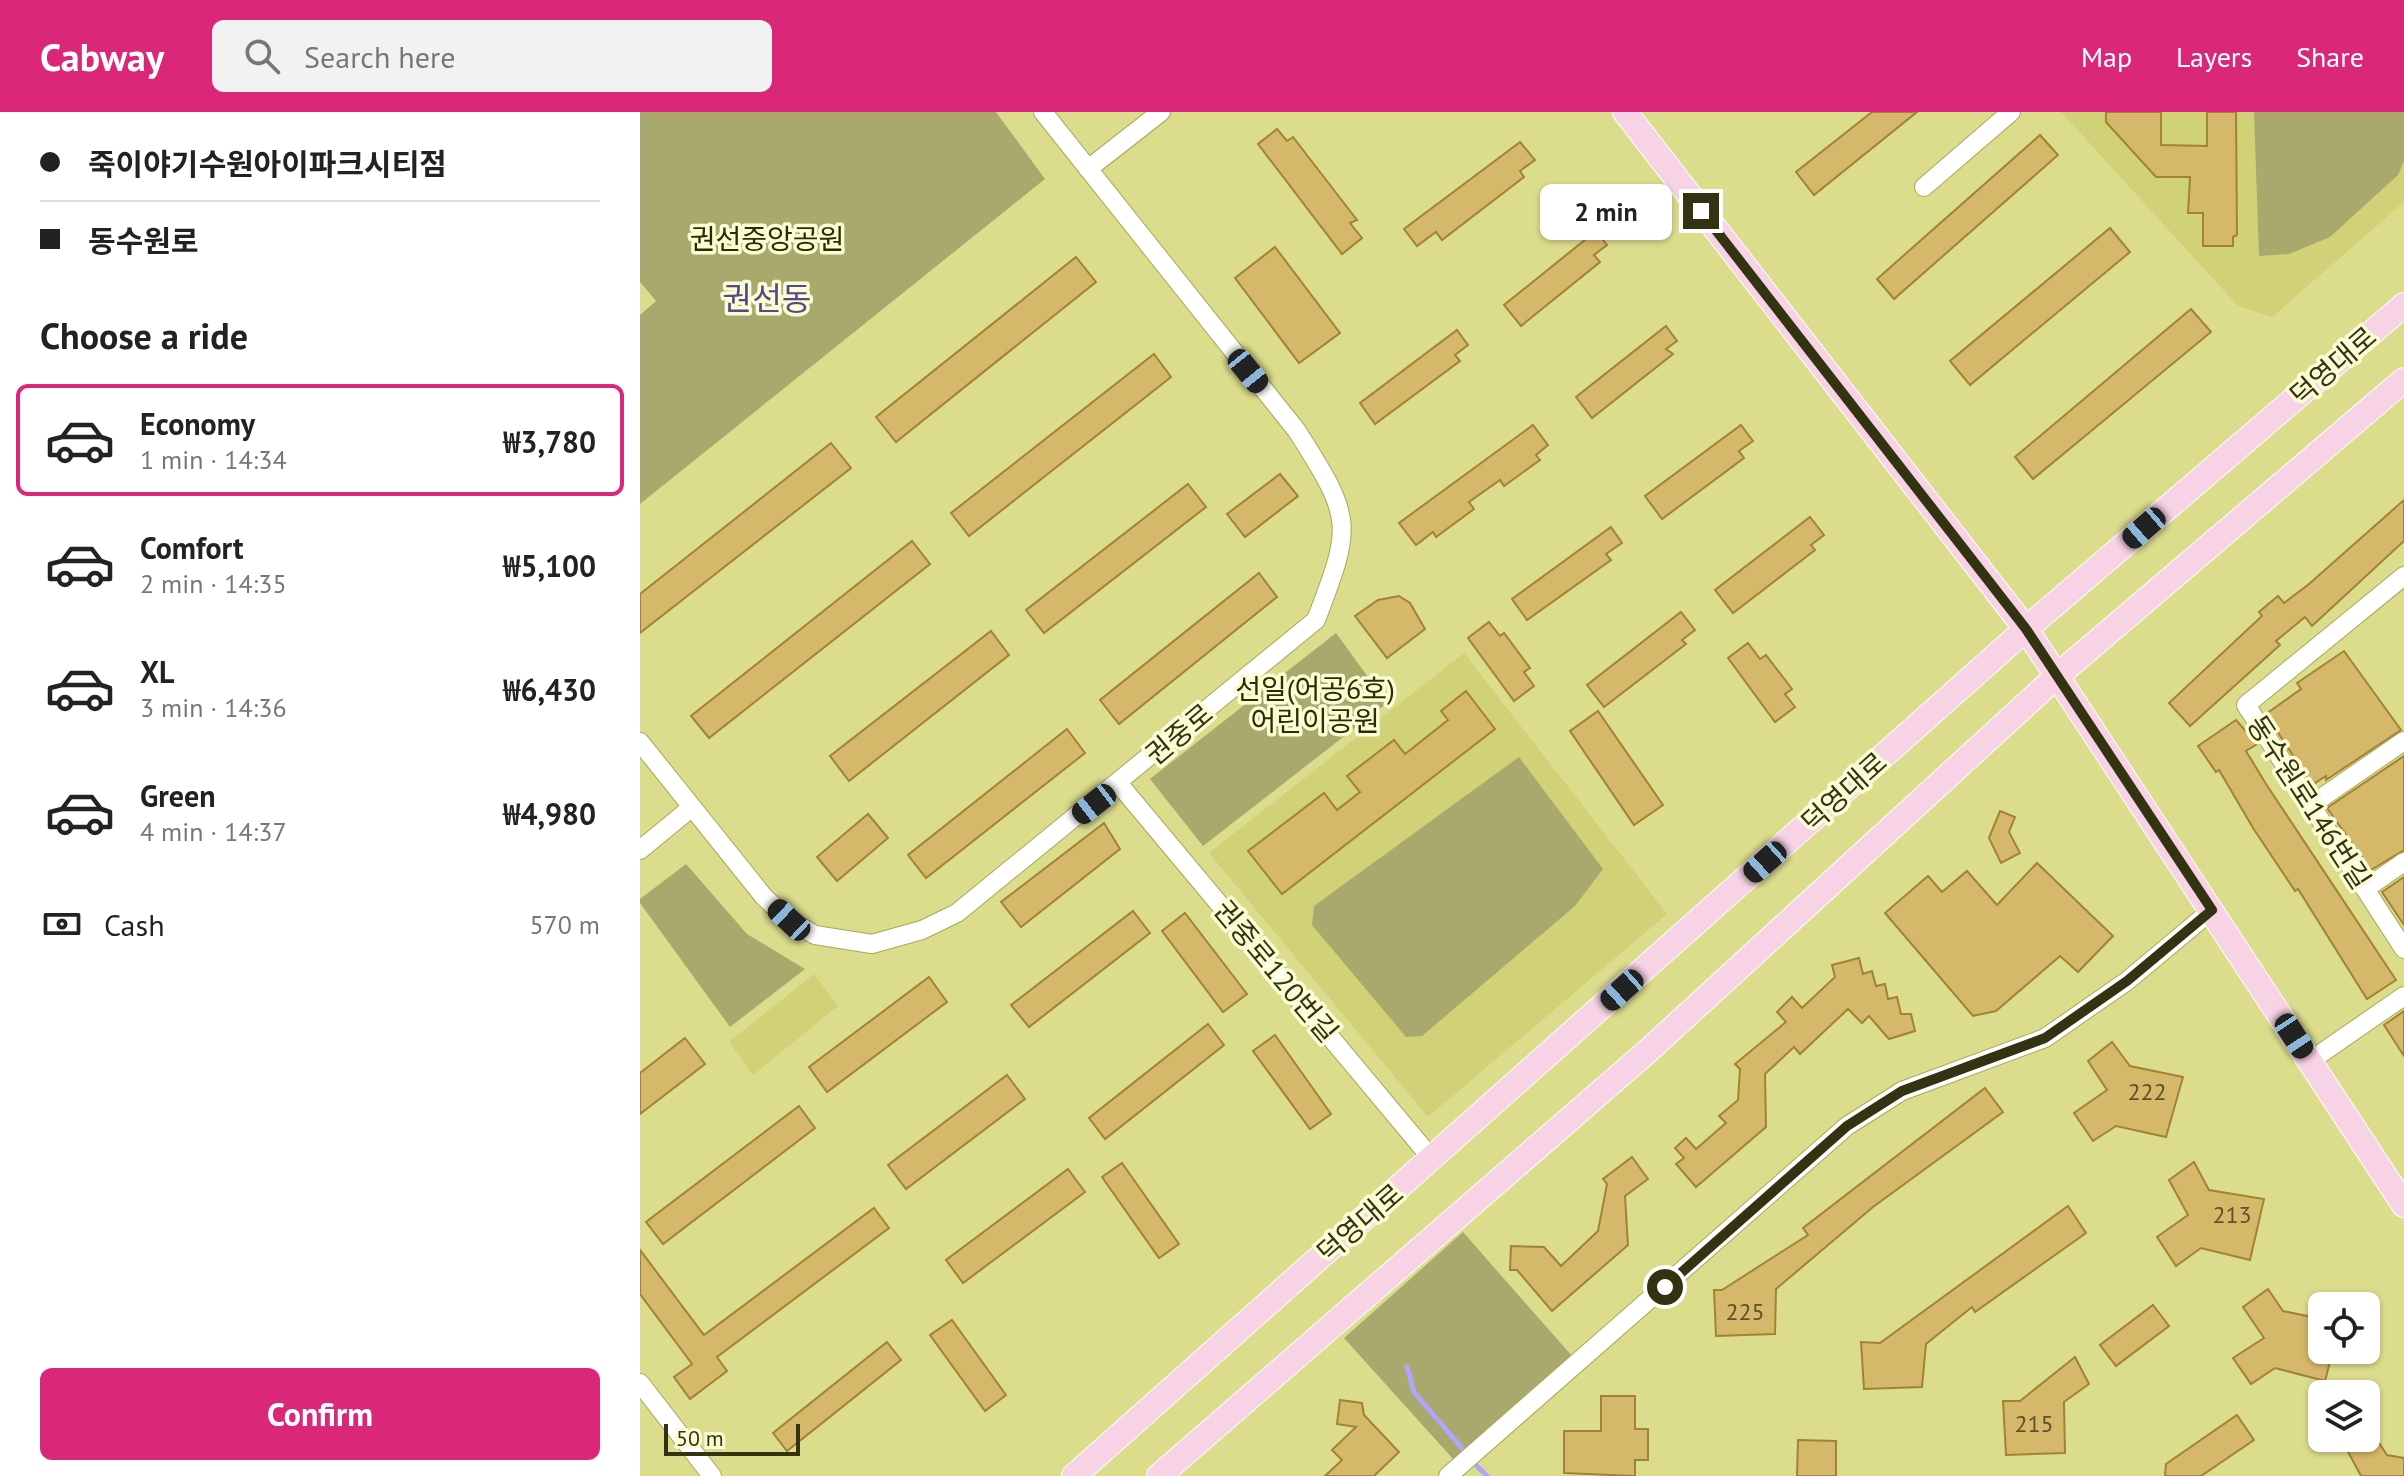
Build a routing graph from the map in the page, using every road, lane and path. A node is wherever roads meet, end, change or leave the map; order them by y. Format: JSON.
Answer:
{"nodes":[{"id":1,"x":1043,"y":112,"type":"edge"},
{"id":2,"x":1161,"y":112,"type":"edge"},
{"id":3,"x":1625,"y":112,"type":"edge"},
{"id":4,"x":2011,"y":112,"type":"edge"},
{"id":5,"x":1088,"y":169,"type":"junction"},
{"id":6,"x":1924,"y":187,"type":"dead end"},
{"id":7,"x":2404,"y":305,"type":"edge"},
{"id":8,"x":2404,"y":380,"type":"edge"},
{"id":9,"x":2404,"y":576,"type":"edge"},
{"id":10,"x":2026,"y":629,"type":"junction"},
{"id":11,"x":2057,"y":676,"type":"junction"},
{"id":12,"x":2404,"y":741,"type":"edge"},
{"id":13,"x":640,"y":742,"type":"edge"},
{"id":14,"x":1119,"y":784,"type":"junction"},
{"id":15,"x":2311,"y":805,"type":"junction"},
{"id":16,"x":691,"y":808,"type":"junction"},
{"id":17,"x":640,"y":850,"type":"edge"},
{"id":18,"x":2404,"y":862,"type":"edge"},
{"id":19,"x":2365,"y":889,"type":"junction"},
{"id":20,"x":2212,"y":910,"type":"junction"},
{"id":21,"x":2404,"y":949,"type":"edge"},
{"id":22,"x":2404,"y":996,"type":"edge"},
{"id":23,"x":2310,"y":1061,"type":"junction"},
{"id":24,"x":1432,"y":1159,"type":"junction"},
{"id":25,"x":2404,"y":1205,"type":"edge"},
{"id":26,"x":640,"y":1383,"type":"edge"},
{"id":27,"x":712,"y":1476,"type":"edge"},
{"id":28,"x":1074,"y":1476,"type":"edge"},
{"id":29,"x":1159,"y":1476,"type":"edge"},
{"id":30,"x":1448,"y":1476,"type":"edge"}],
"edges":[{"from":1,"to":5,"type":"street","name":"권중로"},
{"from":2,"to":5,"type":"street"},
{"from":3,"to":10,"type":"main road"},
{"from":4,"to":6,"type":"street"},
{"from":5,"to":14,"type":"street","name":"권중로"},
{"from":7,"to":10,"type":"main road","name":"덕영대로"},
{"from":8,"to":11,"type":"main road","name":"덕영대로"},
{"from":9,"to":15,"type":"street","name":"동수원로146번길"},
{"from":10,"to":11,"type":"main road"},
{"from":10,"to":24,"type":"main road","name":"덕영대로"},
{"from":11,"to":20,"type":"main road"},
{"from":11,"to":29,"type":"main road","name":"덕영대로"},
{"from":12,"to":15,"type":"street"},
{"from":13,"to":16,"type":"street","name":"권중로"},
{"from":14,"to":16,"type":"street","name":"권중로"},
{"from":14,"to":24,"type":"street","name":"권중로120번길"},
{"from":15,"to":19,"type":"street","name":"동수원로146번길"},
{"from":16,"to":17,"type":"street"},
{"from":18,"to":19,"type":"street"},
{"from":19,"to":21,"type":"street","name":"동수원로146번길"},
{"from":20,"to":23,"type":"main road"},
{"from":20,"to":30,"type":"street"},
{"from":22,"to":23,"type":"street"},
{"from":23,"to":25,"type":"main road"},
{"from":24,"to":28,"type":"main road","name":"덕영대로"},
{"from":26,"to":27,"type":"street"}]}
